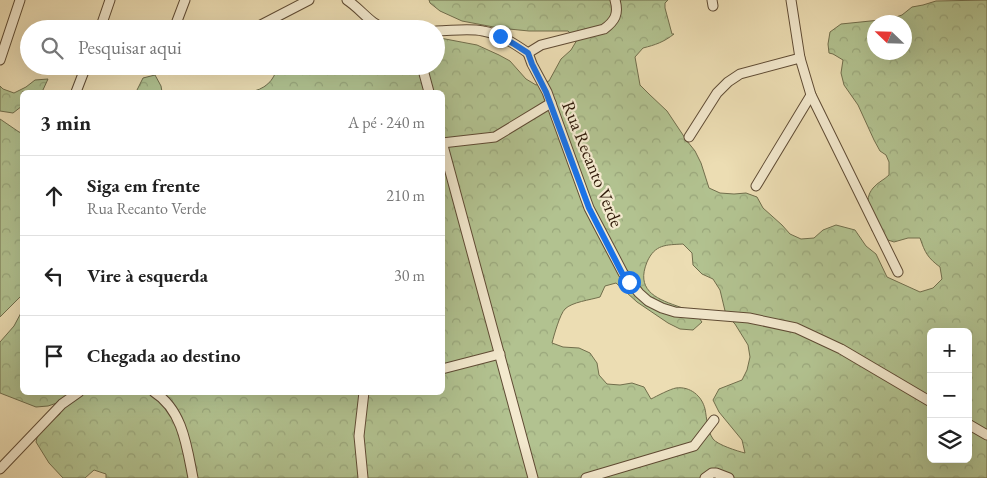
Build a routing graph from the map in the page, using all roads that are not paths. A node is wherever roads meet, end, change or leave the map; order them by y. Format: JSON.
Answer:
{"nodes":[{"id":1,"x":20,"y":0,"type":"edge"},
{"id":2,"x":110,"y":0,"type":"edge"},
{"id":3,"x":184,"y":0,"type":"edge"},
{"id":4,"x":309,"y":0,"type":"edge"},
{"id":5,"x":347,"y":0,"type":"edge"},
{"id":6,"x":615,"y":0,"type":"edge"},
{"id":7,"x":791,"y":0,"type":"edge"},
{"id":8,"x":103,"y":20,"type":"edge"},
{"id":9,"x":177,"y":20,"type":"edge"},
{"id":10,"x":270,"y":20,"type":"edge"},
{"id":11,"x":371,"y":20,"type":"edge"},
{"id":12,"x":445,"y":31,"type":"edge"},
{"id":13,"x":528,"y":53,"type":"junction"},
{"id":14,"x":800,"y":58,"type":"junction"},
{"id":15,"x":0,"y":60,"type":"edge"},
{"id":16,"x":83,"y":75,"type":"edge"},
{"id":17,"x":424,"y":75,"type":"edge"},
{"id":18,"x":77,"y":90,"type":"edge"},
{"id":19,"x":428,"y":90,"type":"edge"},
{"id":20,"x":811,"y":95,"type":"junction"},
{"id":21,"x":551,"y":104,"type":"junction"},
{"id":22,"x":689,"y":137,"type":"dead end"},
{"id":23,"x":445,"y":143,"type":"edge"},
{"id":24,"x":445,"y":150,"type":"edge"},
{"id":25,"x":756,"y":186,"type":"dead end"},
{"id":26,"x":898,"y":272,"type":"dead end"},
{"id":27,"x":500,"y":354,"type":"junction"},
{"id":28,"x":445,"y":368,"type":"edge"},
{"id":29,"x":75,"y":395,"type":"edge"},
{"id":30,"x":158,"y":395,"type":"edge"},
{"id":31,"x":364,"y":395,"type":"edge"},
{"id":32,"x":927,"y":400,"type":"edge"},
{"id":33,"x":714,"y":420,"type":"dead end"},
{"id":34,"x":972,"y":426,"type":"edge"},
{"id":35,"x":987,"y":435,"type":"edge"},
{"id":36,"x":0,"y":469,"type":"edge"},
{"id":37,"x":193,"y":478,"type":"edge"},
{"id":38,"x":363,"y":478,"type":"edge"},
{"id":39,"x":533,"y":478,"type":"edge"},
{"id":40,"x":586,"y":478,"type":"edge"},
{"id":41,"x":706,"y":478,"type":"edge"},
{"id":42,"x":729,"y":478,"type":"edge"}],
"edges":[{"from":1,"to":15,"type":"street"},
{"from":2,"to":8,"type":"street"},
{"from":3,"to":9,"type":"street"},
{"from":4,"to":10,"type":"street"},
{"from":5,"to":11,"type":"street"},
{"from":6,"to":13,"type":"street"},
{"from":7,"to":14,"type":"street"},
{"from":12,"to":13,"type":"street"},
{"from":13,"to":21,"type":"street","name":"Rua Recanto Verde"},
{"from":14,"to":20,"type":"street"},
{"from":14,"to":22,"type":"street"},
{"from":16,"to":18,"type":"street"},
{"from":17,"to":19,"type":"street"},
{"from":20,"to":25,"type":"street"},
{"from":20,"to":26,"type":"street"},
{"from":21,"to":23,"type":"street"},
{"from":21,"to":32,"type":"street","name":"Rua Recanto Verde"},
{"from":24,"to":27,"type":"street"},
{"from":27,"to":28,"type":"street"},
{"from":27,"to":39,"type":"street"},
{"from":29,"to":36,"type":"street"},
{"from":30,"to":37,"type":"street"},
{"from":31,"to":38,"type":"street"},
{"from":33,"to":40,"type":"street"},
{"from":34,"to":35,"type":"street"},
{"from":41,"to":42,"type":"street"}]}
